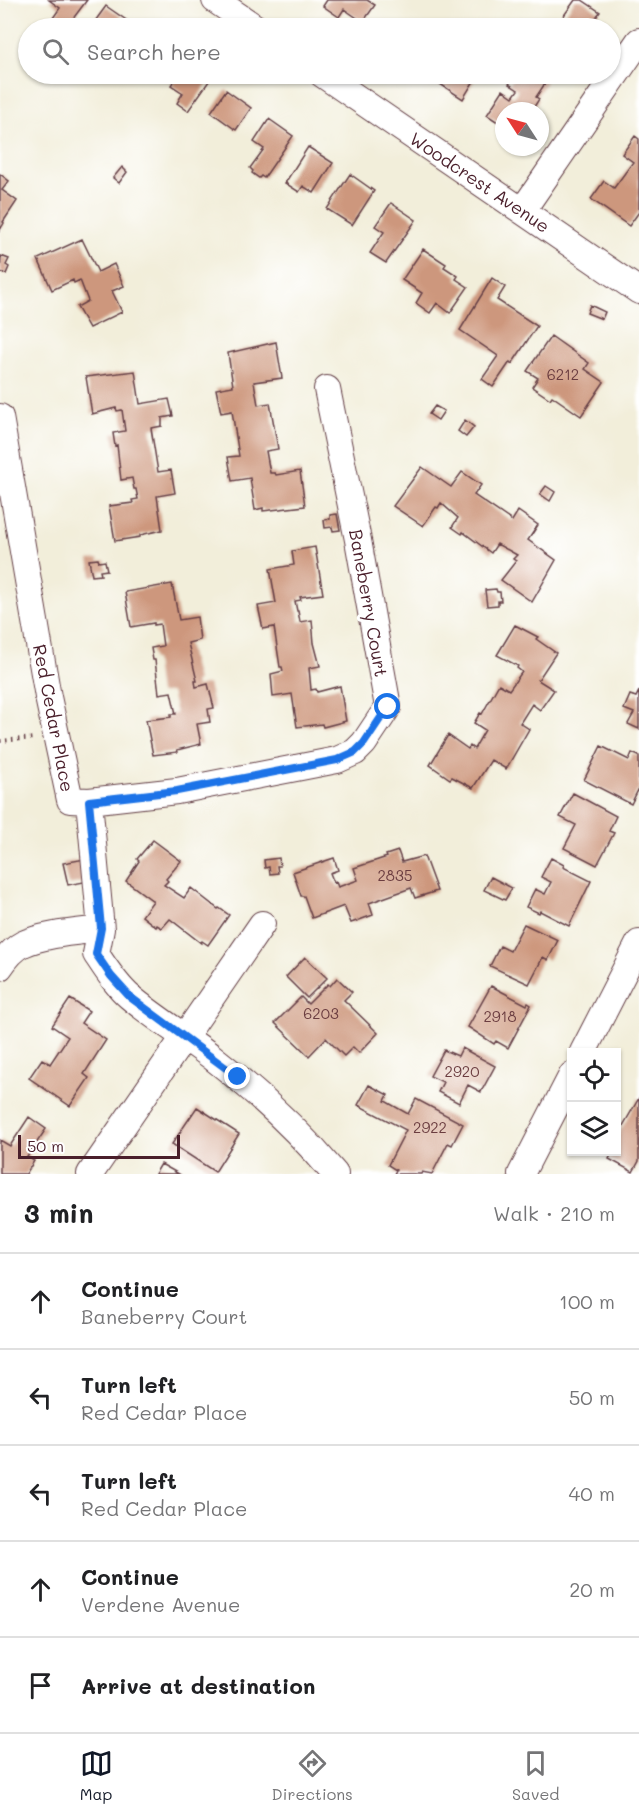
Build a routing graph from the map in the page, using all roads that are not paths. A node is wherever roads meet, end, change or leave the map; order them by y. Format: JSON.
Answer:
{"nodes":[{"id":1,"x":215,"y":0,"type":"edge"},
{"id":2,"x":241,"y":18,"type":"edge"},
{"id":3,"x":639,"y":40,"type":"edge"},
{"id":4,"x":621,"y":66,"type":"edge"},
{"id":5,"x":337,"y":84,"type":"edge"},
{"id":6,"x":609,"y":84,"type":"edge"},
{"id":7,"x":522,"y":211,"type":"junction"},
{"id":8,"x":639,"y":291,"type":"edge"},
{"id":9,"x":327,"y":389,"type":"dead end"},
{"id":10,"x":0,"y":417,"type":"edge"},
{"id":11,"x":89,"y":801,"type":"junction"},
{"id":12,"x":262,"y":924,"type":"dead end"},
{"id":13,"x":101,"y":928,"type":"junction"},
{"id":14,"x":639,"y":943,"type":"edge"},
{"id":15,"x":0,"y":967,"type":"edge"},
{"id":16,"x":184,"y":1035,"type":"junction"},
{"id":17,"x":586,"y":1048,"type":"edge"},
{"id":18,"x":567,"y":1085,"type":"edge"},
{"id":19,"x":90,"y":1174,"type":"edge"},
{"id":20,"x":335,"y":1174,"type":"edge"},
{"id":21,"x":521,"y":1174,"type":"edge"}],
"edges":[{"from":1,"to":2,"type":"street"},
{"from":3,"to":4,"type":"street"},
{"from":5,"to":7,"type":"street","name":"Woodcrest Avenue"},
{"from":6,"to":7,"type":"street"},
{"from":7,"to":8,"type":"street","name":"Woodcrest Avenue"},
{"from":9,"to":11,"type":"street","name":"Baneberry Court"},
{"from":10,"to":11,"type":"street","name":"Red Cedar Place"},
{"from":11,"to":13,"type":"street","name":"Red Cedar Place"},
{"from":12,"to":16,"type":"street"},
{"from":13,"to":15,"type":"street"},
{"from":13,"to":16,"type":"street","name":"Red Cedar Place"},
{"from":14,"to":17,"type":"street"},
{"from":16,"to":19,"type":"street"},
{"from":16,"to":20,"type":"street","name":"Red Cedar Place"},
{"from":18,"to":21,"type":"street"}]}
